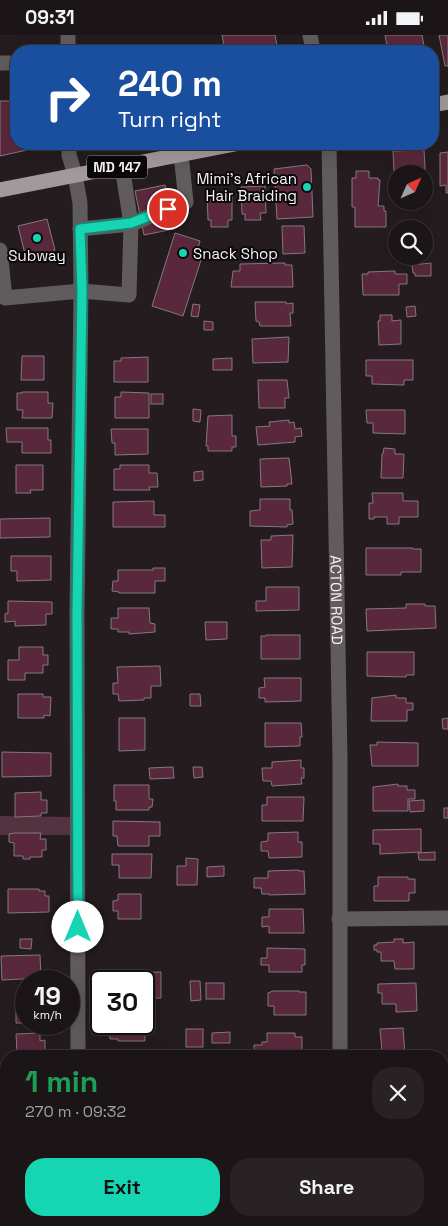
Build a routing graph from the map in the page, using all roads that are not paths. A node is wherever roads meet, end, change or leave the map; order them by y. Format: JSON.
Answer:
{"nodes":[{"id":1,"x":69,"y":150,"type":"edge"},
{"id":2,"x":202,"y":150,"type":"edge"},
{"id":3,"x":329,"y":150,"type":"edge"},
{"id":4,"x":180,"y":154,"type":"junction"},
{"id":5,"x":122,"y":166,"type":"junction"},
{"id":6,"x":75,"y":175,"type":"junction"},
{"id":7,"x":0,"y":190,"type":"edge"},
{"id":8,"x":131,"y":223,"type":"junction"},
{"id":9,"x":80,"y":229,"type":"junction"},
{"id":10,"x":0,"y":250,"type":"edge"},
{"id":11,"x":82,"y":291,"type":"junction"},
{"id":12,"x":448,"y":918,"type":"edge"},
{"id":13,"x":339,"y":919,"type":"junction"},
{"id":14,"x":78,"y":1050,"type":"edge"},
{"id":15,"x":340,"y":1050,"type":"edge"}],
"edges":[{"from":1,"to":6,"type":"street"},
{"from":2,"to":4,"type":"main road","number":"MD 147"},
{"from":3,"to":13,"type":"street","name":"ACTON ROAD"},
{"from":4,"to":5,"type":"main road","number":"MD 147"},
{"from":4,"to":8,"type":"street"},
{"from":5,"to":6,"type":"main road","number":"MD 147"},
{"from":5,"to":8,"type":"street"},
{"from":6,"to":7,"type":"main road","number":"MD 147"},
{"from":6,"to":9,"type":"street"},
{"from":8,"to":9,"type":"street"},
{"from":8,"to":11,"type":"street"},
{"from":9,"to":11,"type":"street"},
{"from":10,"to":11,"type":"street"},
{"from":11,"to":14,"type":"street"},
{"from":12,"to":13,"type":"street"},
{"from":13,"to":15,"type":"street","name":"ACTON ROAD"}]}
